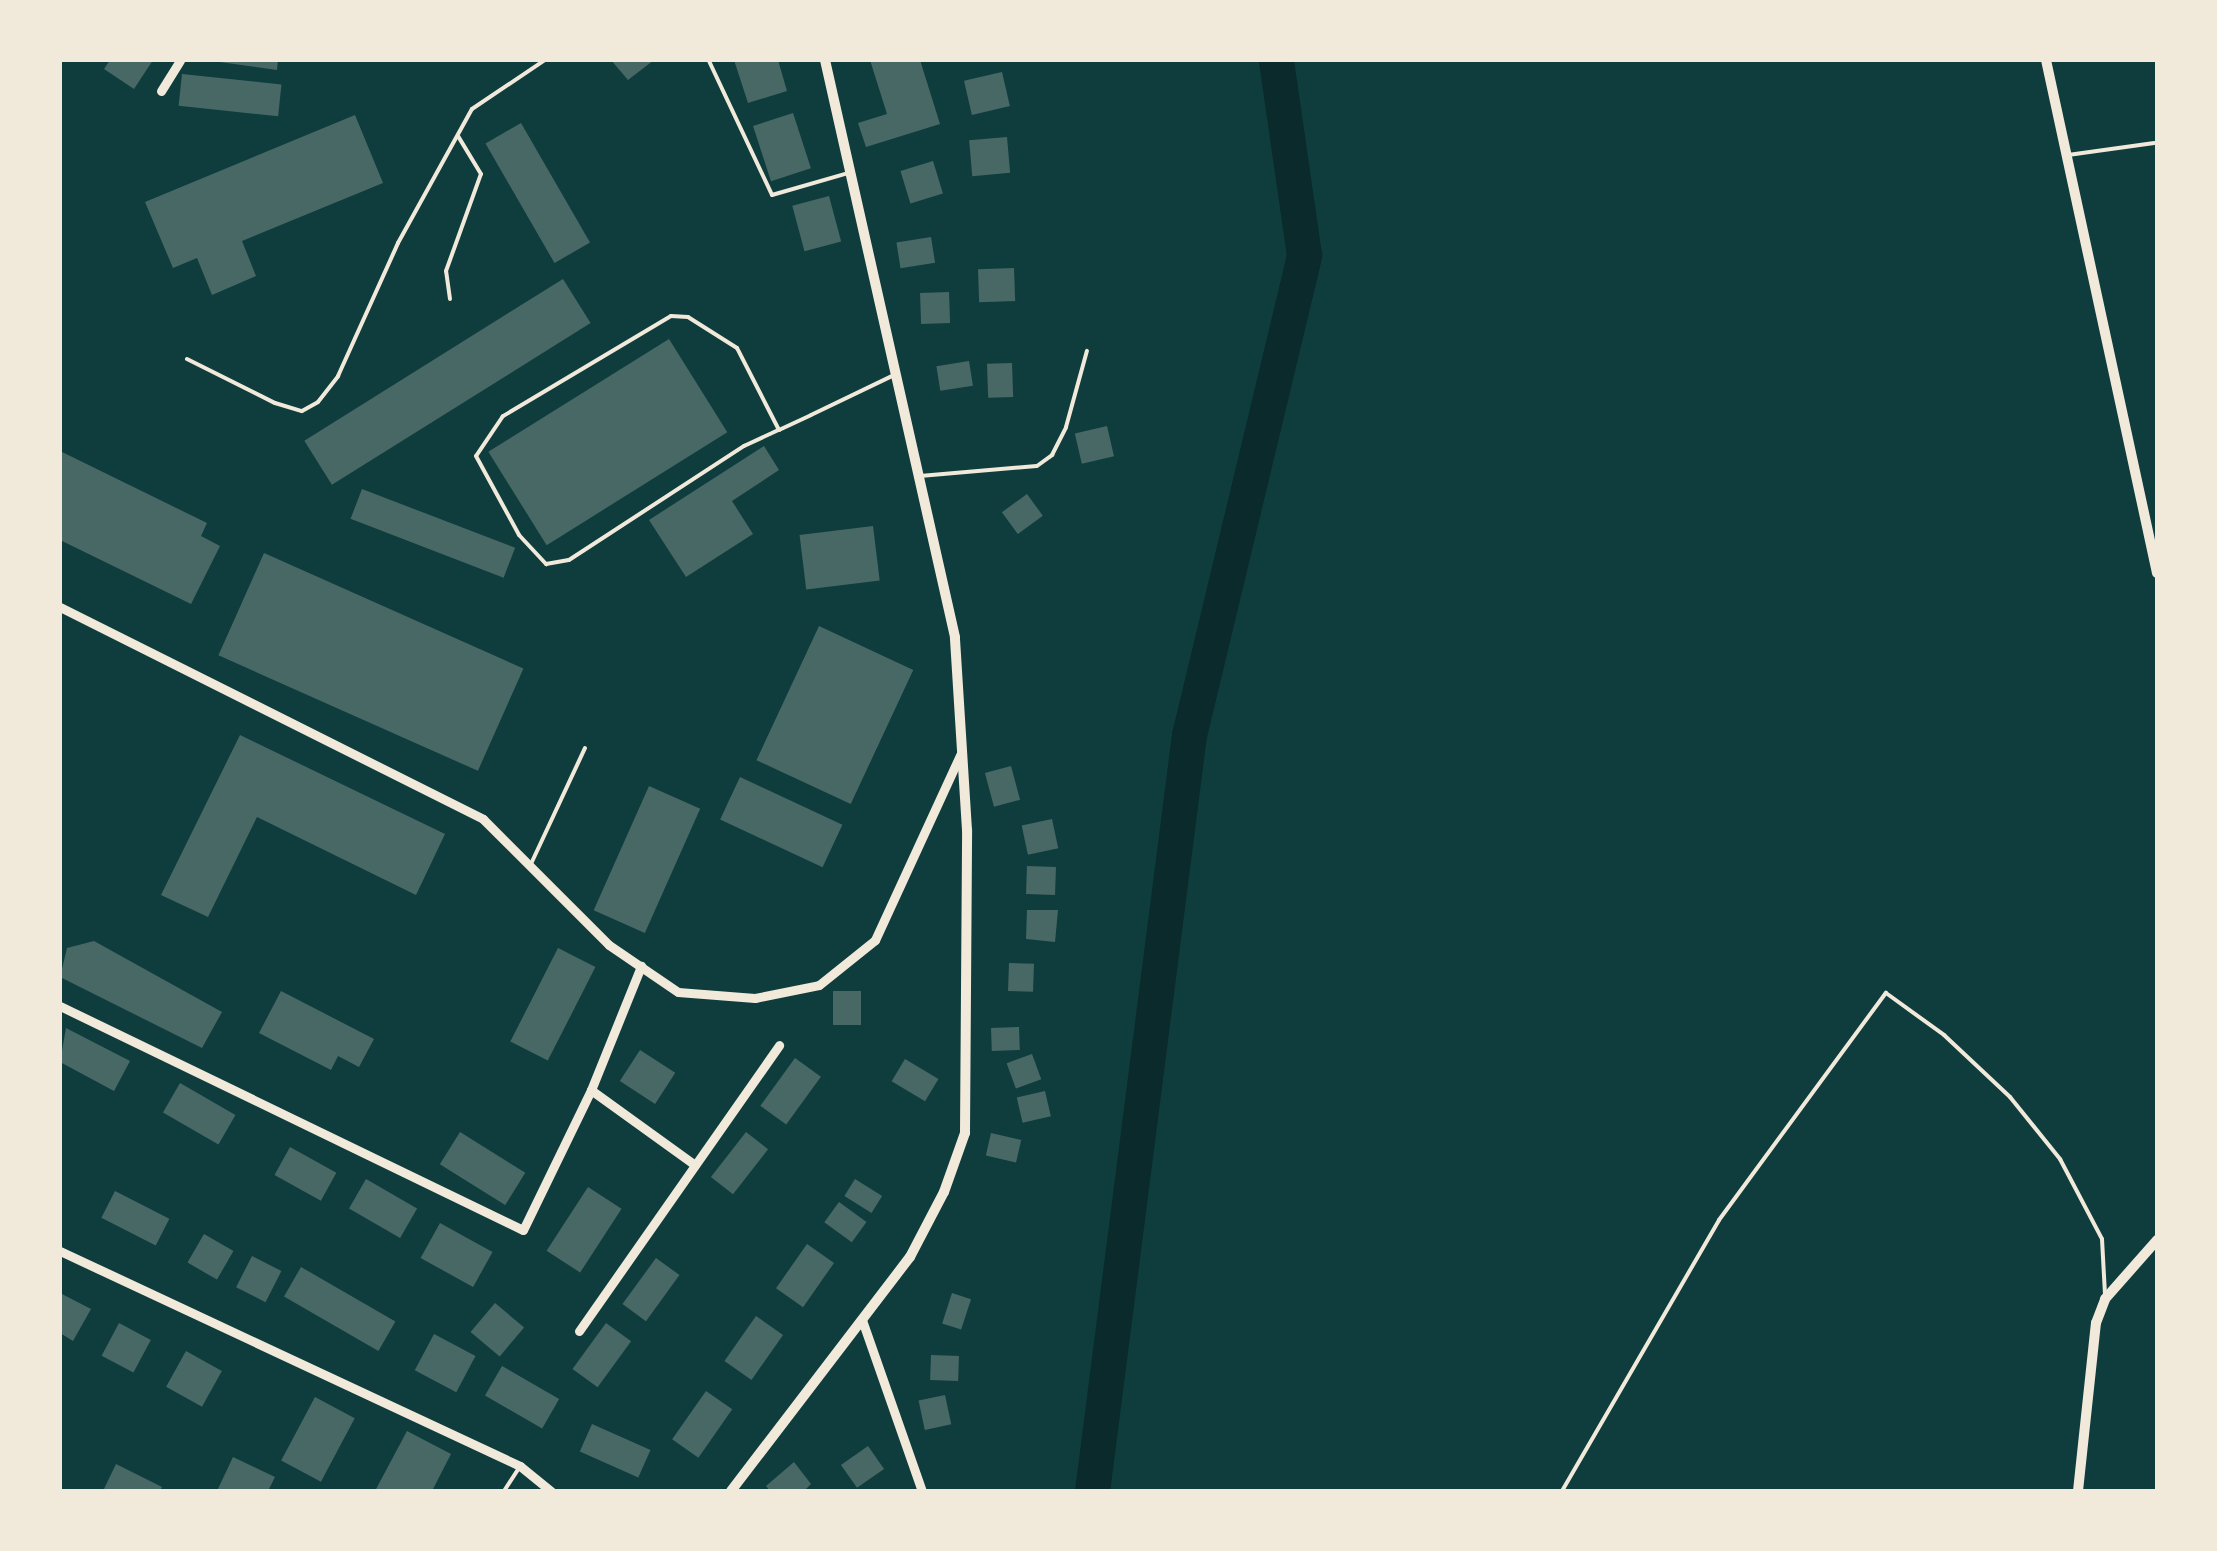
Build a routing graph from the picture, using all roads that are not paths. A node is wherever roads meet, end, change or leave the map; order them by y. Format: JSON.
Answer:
{"nodes":[{"id":1,"x":180,"y":60,"type":"edge"},
{"id":2,"x":545,"y":60,"type":"edge"},
{"id":3,"x":824,"y":60,"type":"edge"},
{"id":4,"x":2046,"y":60,"type":"edge"},
{"id":5,"x":709,"y":61,"type":"edge"},
{"id":6,"x":161,"y":91,"type":"dead end"},
{"id":7,"x":458,"y":136,"type":"junction"},
{"id":8,"x":2154,"y":143,"type":"dead end"},
{"id":9,"x":2068,"y":155,"type":"junction"},
{"id":10,"x":853,"y":171,"type":"junction"},
{"id":11,"x":450,"y":299,"type":"dead end"},
{"id":12,"x":1087,"y":352,"type":"dead end"},
{"id":13,"x":187,"y":358,"type":"dead end"},
{"id":14,"x":898,"y":372,"type":"junction"},
{"id":15,"x":778,"y":430,"type":"junction"},
{"id":16,"x":920,"y":476,"type":"junction"},
{"id":17,"x":2157,"y":573,"type":"edge"},
{"id":18,"x":60,"y":607,"type":"edge"},
{"id":19,"x":964,"y":747,"type":"junction"},
{"id":20,"x":585,"y":748,"type":"dead end"},
{"id":21,"x":530,"y":866,"type":"junction"},
{"id":22,"x":641,"y":966,"type":"junction"},
{"id":23,"x":60,"y":1006,"type":"edge"},
{"id":24,"x":778,"y":1045,"type":"dead end"},
{"id":25,"x":591,"y":1090,"type":"junction"},
{"id":26,"x":695,"y":1165,"type":"junction"},
{"id":27,"x":2157,"y":1240,"type":"edge"},
{"id":28,"x":60,"y":1250,"type":"edge"},
{"id":29,"x":2105,"y":1299,"type":"junction"},
{"id":30,"x":862,"y":1320,"type":"junction"},
{"id":31,"x":579,"y":1332,"type":"dead end"},
{"id":32,"x":520,"y":1466,"type":"junction"},
{"id":33,"x":504,"y":1491,"type":"edge"},
{"id":34,"x":551,"y":1491,"type":"edge"},
{"id":35,"x":732,"y":1491,"type":"edge"},
{"id":36,"x":922,"y":1491,"type":"edge"},
{"id":37,"x":1562,"y":1491,"type":"edge"},
{"id":38,"x":2078,"y":1491,"type":"edge"}],
"edges":[{"from":1,"to":6,"type":"street"},
{"from":2,"to":7,"type":"lane"},
{"from":3,"to":10,"type":"street"},
{"from":4,"to":9,"type":"street"},
{"from":5,"to":10,"type":"lane"},
{"from":7,"to":11,"type":"lane"},
{"from":7,"to":13,"type":"lane"},
{"from":8,"to":9,"type":"lane"},
{"from":9,"to":17,"type":"street"},
{"from":10,"to":14,"type":"street"},
{"from":12,"to":16,"type":"lane"},
{"from":14,"to":15,"type":"lane"},
{"from":14,"to":16,"type":"street"},
{"from":15,"to":15,"type":"lane"},
{"from":16,"to":19,"type":"street"},
{"from":18,"to":21,"type":"street"},
{"from":19,"to":22,"type":"street"},
{"from":19,"to":30,"type":"street"},
{"from":20,"to":21,"type":"lane"},
{"from":21,"to":22,"type":"street"},
{"from":22,"to":25,"type":"street"},
{"from":23,"to":25,"type":"street"},
{"from":24,"to":26,"type":"street"},
{"from":25,"to":26,"type":"street"},
{"from":26,"to":31,"type":"street"},
{"from":27,"to":29,"type":"street"},
{"from":28,"to":32,"type":"street"},
{"from":29,"to":37,"type":"lane"},
{"from":29,"to":38,"type":"street"},
{"from":30,"to":35,"type":"street"},
{"from":30,"to":36,"type":"street"},
{"from":32,"to":33,"type":"lane"},
{"from":32,"to":34,"type":"street"}]}
